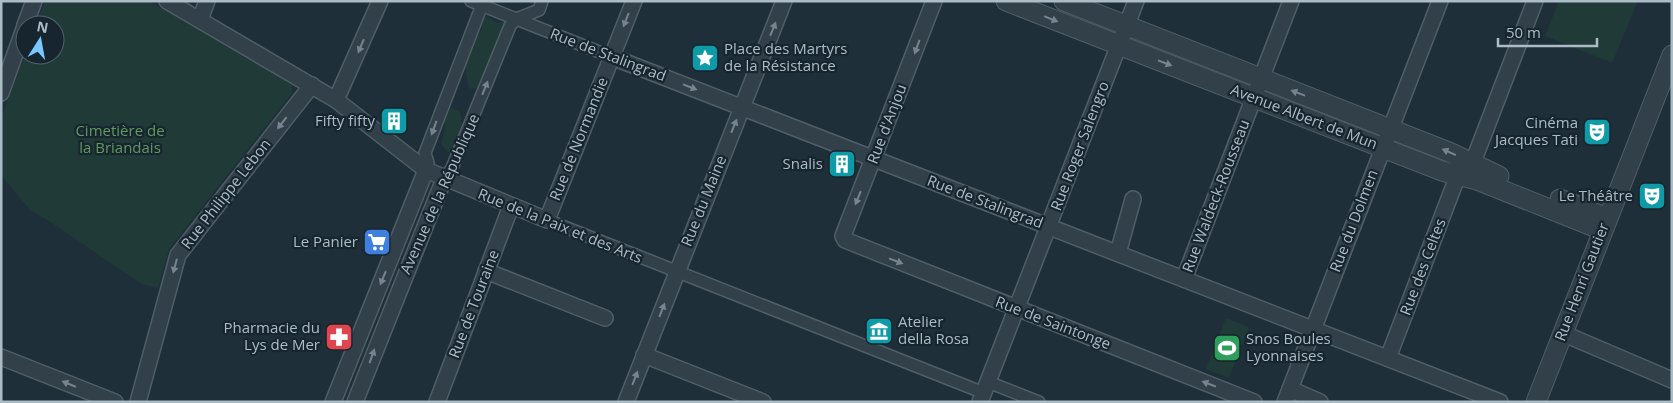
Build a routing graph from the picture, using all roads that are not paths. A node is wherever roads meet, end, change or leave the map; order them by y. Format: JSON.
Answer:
{"nodes":[{"id":1,"x":34,"y":1,"type":"edge"},
{"id":2,"x":168,"y":1,"type":"edge"},
{"id":3,"x":208,"y":1,"type":"edge"},
{"id":4,"x":380,"y":1,"type":"edge"},
{"id":5,"x":542,"y":1,"type":"edge"},
{"id":6,"x":634,"y":1,"type":"edge"},
{"id":7,"x":784,"y":1,"type":"edge"},
{"id":8,"x":934,"y":1,"type":"edge"},
{"id":9,"x":1006,"y":1,"type":"edge"},
{"id":10,"x":1064,"y":1,"type":"edge"},
{"id":11,"x":1136,"y":1,"type":"edge"},
{"id":12,"x":1291,"y":1,"type":"edge"},
{"id":13,"x":1440,"y":1,"type":"edge"},
{"id":14,"x":1535,"y":1,"type":"edge"},
{"id":15,"x":477,"y":3,"type":"edge"},
{"id":16,"x":29,"y":15,"type":"edge"},
{"id":17,"x":516,"y":19,"type":"junction"},
{"id":18,"x":200,"y":20,"type":"junction"},
{"id":19,"x":1127,"y":26,"type":"junction"},
{"id":20,"x":1119,"y":45,"type":"junction"},
{"id":21,"x":15,"y":53,"type":"edge"},
{"id":22,"x":1672,"y":55,"type":"edge"},
{"id":23,"x":612,"y":56,"type":"junction"},
{"id":24,"x":1261,"y":78,"type":"junction"},
{"id":25,"x":312,"y":85,"type":"junction"},
{"id":26,"x":1,"y":93,"type":"edge"},
{"id":27,"x":1254,"y":97,"type":"junction"},
{"id":28,"x":336,"y":100,"type":"junction"},
{"id":29,"x":741,"y":107,"type":"junction"},
{"id":30,"x":1390,"y":128,"type":"junction"},
{"id":31,"x":1382,"y":147,"type":"junction"},
{"id":32,"x":878,"y":160,"type":"junction"},
{"id":33,"x":1465,"y":169,"type":"junction"},
{"id":34,"x":426,"y":170,"type":"junction"},
{"id":35,"x":444,"y":179,"type":"junction"},
{"id":36,"x":1133,"y":199,"type":"dead end"},
{"id":37,"x":511,"y":206,"type":"junction"},
{"id":38,"x":547,"y":220,"type":"junction"},
{"id":39,"x":1605,"y":224,"type":"junction"},
{"id":40,"x":1048,"y":226,"type":"junction"},
{"id":41,"x":851,"y":244,"type":"joint"},
{"id":42,"x":1118,"y":253,"type":"junction"},
{"id":43,"x":486,"y":271,"type":"junction"},
{"id":44,"x":677,"y":272,"type":"junction"},
{"id":45,"x":1184,"y":279,"type":"junction"},
{"id":46,"x":1016,"y":308,"type":"junction"},
{"id":47,"x":605,"y":318,"type":"dead end"},
{"id":48,"x":1312,"y":329,"type":"junction"},
{"id":49,"x":1562,"y":333,"type":"junction"},
{"id":50,"x":644,"y":355,"type":"junction"},
{"id":51,"x":1,"y":357,"type":"edge"},
{"id":52,"x":1388,"y":358,"type":"junction"},
{"id":53,"x":1672,"y":380,"type":"edge"},
{"id":54,"x":984,"y":392,"type":"edge"},
{"id":55,"x":1287,"y":396,"type":"edge"},
{"id":56,"x":115,"y":402,"type":"edge"},
{"id":57,"x":138,"y":402,"type":"edge"},
{"id":58,"x":333,"y":402,"type":"edge"},
{"id":59,"x":355,"y":402,"type":"edge"},
{"id":60,"x":437,"y":402,"type":"edge"},
{"id":61,"x":626,"y":402,"type":"edge"},
{"id":62,"x":763,"y":402,"type":"edge"},
{"id":63,"x":1038,"y":402,"type":"edge"},
{"id":64,"x":1254,"y":402,"type":"edge"},
{"id":65,"x":1320,"y":402,"type":"edge"},
{"id":66,"x":1500,"y":402,"type":"edge"},
{"id":67,"x":1536,"y":402,"type":"edge"}],
"edges":[{"from":1,"to":16,"type":"street"},
{"from":2,"to":18,"type":"street","name":"Rue de la Paix et des Arts"},
{"from":3,"to":18,"type":"street"},
{"from":4,"to":28,"type":"street","one_way":true},
{"from":5,"to":17,"type":"street"},
{"from":6,"to":23,"type":"street","name":"Rue de Normandie","one_way":true},
{"from":29,"to":7,"type":"street","name":"Rue du Maine","one_way":true},
{"from":8,"to":32,"type":"street","name":"Rue d'Anjou","one_way":true},
{"from":9,"to":20,"type":"street","name":"Avenue Albert de Mun","one_way":true},
{"from":10,"to":19,"type":"street","name":"Avenue Albert de Mun"},
{"from":11,"to":19,"type":"street","name":"Rue Roger Salengro"},
{"from":12,"to":24,"type":"street","name":"Rue Waldeck-Rousseau"},
{"from":13,"to":30,"type":"street","name":"Rue du Dolmen"},
{"from":14,"to":33,"type":"street","name":"Rue des Celtes"},
{"from":15,"to":17,"type":"street","name":"Rue de Stalingrad"},
{"from":15,"to":34,"type":"street","name":"Avenue de la République","one_way":true},
{"from":17,"to":23,"type":"street","name":"Rue de Stalingrad"},
{"from":35,"to":17,"type":"street","name":"Avenue de la République","one_way":true},
{"from":18,"to":25,"type":"street","name":"Rue de la Paix et des Arts"},
{"from":19,"to":20,"type":"street","name":"Rue Roger Salengro"},
{"from":19,"to":24,"type":"street","name":"Avenue Albert de Mun"},
{"from":20,"to":27,"type":"street","name":"Avenue Albert de Mun","one_way":true},
{"from":20,"to":40,"type":"street","name":"Rue Roger Salengro"},
{"from":21,"to":26,"type":"street"},
{"from":22,"to":39,"type":"street","name":"Rue Henri Gautier"},
{"from":23,"to":29,"type":"street","name":"Rue de Stalingrad","one_way":true},
{"from":23,"to":38,"type":"street","name":"Rue de Normandie"},
{"from":24,"to":27,"type":"street","name":"Rue Waldeck-Rousseau"},
{"from":30,"to":24,"type":"street","name":"Avenue Albert de Mun","one_way":true},
{"from":25,"to":28,"type":"street","name":"Rue de la Paix et des Arts"},
{"from":25,"to":57,"type":"street","name":"Rue Philippe Lebon","one_way":true},
{"from":27,"to":31,"type":"street","name":"Avenue Albert de Mun"},
{"from":27,"to":45,"type":"street","name":"Rue Waldeck-Rousseau"},
{"from":28,"to":34,"type":"street","name":"Rue de la Paix et des Arts"},
{"from":29,"to":32,"type":"street","name":"Rue de Stalingrad"},
{"from":44,"to":29,"type":"street","name":"Rue du Maine","one_way":true},
{"from":30,"to":31,"type":"street","name":"Rue du Dolmen"},
{"from":33,"to":30,"type":"street","name":"Avenue Albert de Mun","one_way":true},
{"from":31,"to":33,"type":"street","name":"Avenue Albert de Mun"},
{"from":31,"to":48,"type":"street","name":"Rue du Dolmen"},
{"from":32,"to":40,"type":"street","name":"Rue de Stalingrad"},
{"from":32,"to":41,"type":"street","name":"Rue d'Anjou","one_way":true},
{"from":33,"to":39,"type":"street","name":"Avenue Albert de Mun"},
{"from":33,"to":52,"type":"street","name":"Rue des Celtes"},
{"from":34,"to":35,"type":"street","name":"Rue de la Paix et des Arts"},
{"from":34,"to":58,"type":"street","name":"Avenue de la République","one_way":true},
{"from":35,"to":37,"type":"street","name":"Rue de la Paix et des Arts"},
{"from":59,"to":35,"type":"street","name":"Avenue de la République","one_way":true},
{"from":36,"to":42,"type":"street"},
{"from":37,"to":38,"type":"street","name":"Rue de la Paix et des Arts"},
{"from":37,"to":43,"type":"street","name":"Rue de Touraine"},
{"from":38,"to":44,"type":"street","name":"Rue de la Paix et des Arts"},
{"from":39,"to":49,"type":"street","name":"Rue Henri Gautier"},
{"from":40,"to":42,"type":"street","name":"Rue de Stalingrad"},
{"from":40,"to":46,"type":"street","name":"Rue Roger Salengro"},
{"from":41,"to":46,"type":"street","name":"Rue de Saintonge","one_way":true},
{"from":42,"to":45,"type":"street","name":"Rue de Stalingrad"},
{"from":43,"to":47,"type":"street"},
{"from":43,"to":60,"type":"street","name":"Rue de Touraine"},
{"from":50,"to":44,"type":"street","name":"Rue du Maine","one_way":true},
{"from":44,"to":54,"type":"street","name":"Rue de la Paix et des Arts"},
{"from":45,"to":48,"type":"street","name":"Rue de Stalingrad"},
{"from":46,"to":54,"type":"street","name":"Rue Roger Salengro"},
{"from":64,"to":46,"type":"street","name":"Rue de Saintonge","one_way":true},
{"from":48,"to":52,"type":"street","name":"Rue de Stalingrad"},
{"from":48,"to":55,"type":"street","name":"Rue du Dolmen"},
{"from":49,"to":53,"type":"street"},
{"from":49,"to":67,"type":"street","name":"Rue Henri Gautier"},
{"from":61,"to":50,"type":"street","name":"Rue du Maine","one_way":true},
{"from":50,"to":62,"type":"street"},
{"from":56,"to":51,"type":"street","one_way":true},
{"from":52,"to":66,"type":"street","name":"Rue de Stalingrad"},
{"from":54,"to":63,"type":"street","name":"Rue de la Paix et des Arts"},
{"from":55,"to":65,"type":"street"}]}
